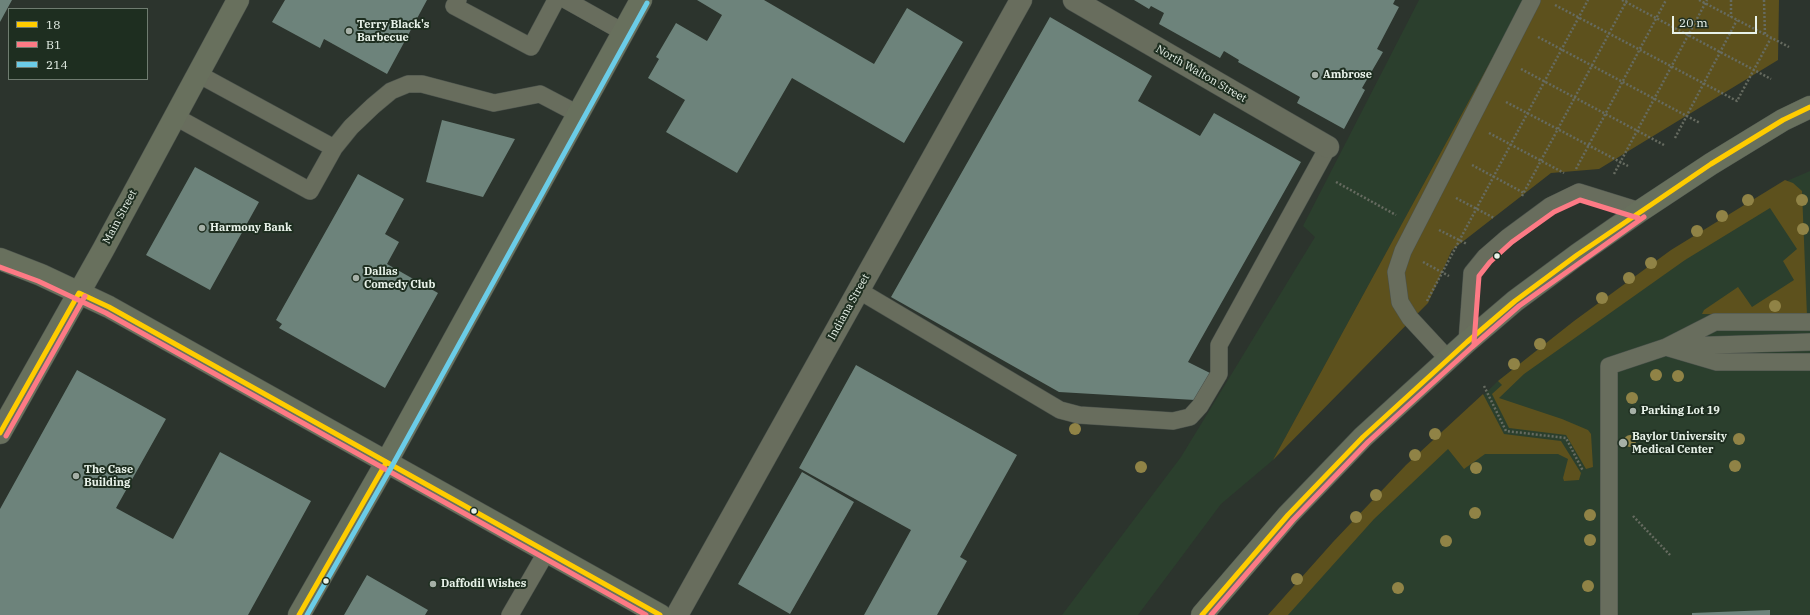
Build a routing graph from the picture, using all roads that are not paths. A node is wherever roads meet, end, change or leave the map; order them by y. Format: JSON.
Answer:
{"nodes":[{"id":1,"x":238,"y":0,"type":"edge"},
{"id":2,"x":458,"y":0,"type":"edge"},
{"id":3,"x":556,"y":0,"type":"edge"},
{"id":4,"x":566,"y":0,"type":"edge"},
{"id":5,"x":641,"y":0,"type":"edge"},
{"id":6,"x":1021,"y":0,"type":"edge"},
{"id":7,"x":1074,"y":0,"type":"edge"},
{"id":8,"x":1532,"y":0,"type":"edge"},
{"id":9,"x":623,"y":32,"type":"junction"},
{"id":10,"x":198,"y":74,"type":"junction"},
{"id":11,"x":1810,"y":108,"type":"edge"},
{"id":12,"x":578,"y":114,"type":"junction"},
{"id":13,"x":174,"y":116,"type":"junction"},
{"id":14,"x":1328,"y":147,"type":"joint"},
{"id":15,"x":334,"y":148,"type":"junction"},
{"id":16,"x":1640,"y":211,"type":"junction"},
{"id":17,"x":0,"y":259,"type":"edge"},
{"id":18,"x":858,"y":290,"type":"junction"},
{"id":19,"x":79,"y":293,"type":"junction"},
{"id":20,"x":1810,"y":322,"type":"edge"},
{"id":21,"x":1467,"y":342,"type":"junction"},
{"id":22,"x":1810,"y":342,"type":"edge"},
{"id":23,"x":1666,"y":347,"type":"junction"},
{"id":24,"x":1448,"y":359,"type":"junction"},
{"id":25,"x":1810,"y":362,"type":"edge"},
{"id":26,"x":0,"y":433,"type":"edge"},
{"id":27,"x":386,"y":463,"type":"junction"},
{"id":28,"x":547,"y":551,"type":"junction"},
{"id":29,"x":299,"y":615,"type":"edge"},
{"id":30,"x":510,"y":615,"type":"edge"},
{"id":31,"x":660,"y":615,"type":"edge"},
{"id":32,"x":677,"y":615,"type":"edge"},
{"id":33,"x":1202,"y":615,"type":"edge"},
{"id":34,"x":1609,"y":615,"type":"edge"}],
"edges":[{"from":1,"to":10,"type":"street","name":"Main Street"},
{"from":2,"to":3,"type":"lane"},
{"from":4,"to":9,"type":"lane"},
{"from":5,"to":9,"type":"street"},
{"from":6,"to":18,"type":"street","name":"Indiana Street"},
{"from":7,"to":14,"type":"street","name":"North Walton Street"},
{"from":8,"to":24,"type":"lane"},
{"from":9,"to":12,"type":"street"},
{"from":10,"to":13,"type":"street","name":"Main Street"},
{"from":10,"to":15,"type":"lane"},
{"from":11,"to":16,"type":"street"},
{"from":12,"to":15,"type":"lane"},
{"from":12,"to":27,"type":"street"},
{"from":13,"to":15,"type":"lane"},
{"from":13,"to":19,"type":"street","name":"Main Street"},
{"from":14,"to":18,"type":"lane"},
{"from":16,"to":21,"type":"street"},
{"from":16,"to":21,"type":"lane"},
{"from":17,"to":19,"type":"street"},
{"from":18,"to":32,"type":"street","name":"Indiana Street"},
{"from":19,"to":26,"type":"street","name":"Main Street"},
{"from":19,"to":27,"type":"street"},
{"from":20,"to":23,"type":"lane"},
{"from":21,"to":24,"type":"street"},
{"from":22,"to":23,"type":"lane"},
{"from":23,"to":25,"type":"lane"},
{"from":23,"to":34,"type":"lane"},
{"from":24,"to":33,"type":"street"},
{"from":27,"to":28,"type":"street"},
{"from":27,"to":29,"type":"street"},
{"from":28,"to":30,"type":"lane"},
{"from":28,"to":31,"type":"street"}]}
